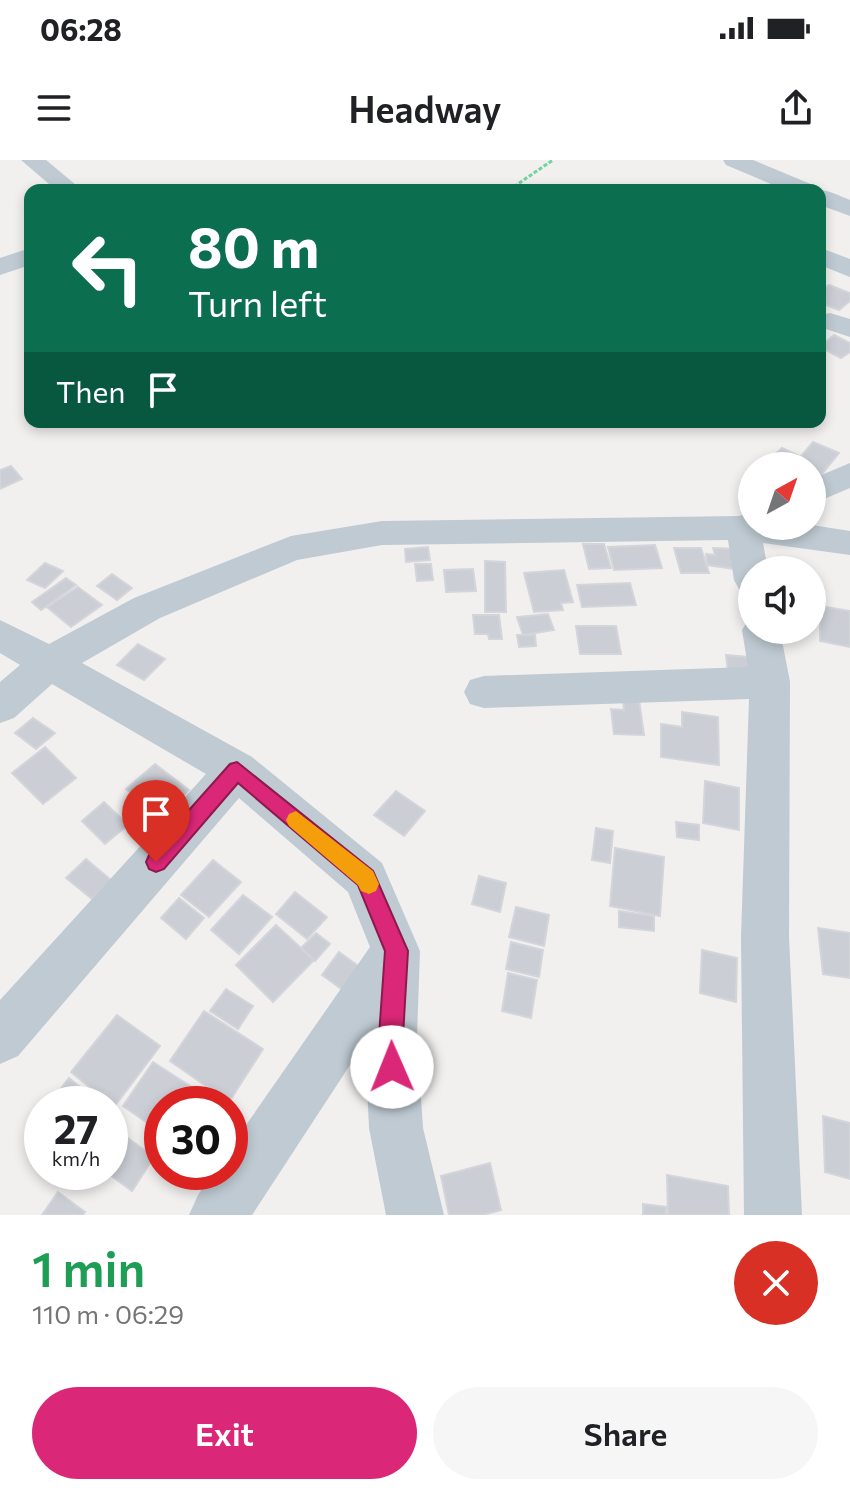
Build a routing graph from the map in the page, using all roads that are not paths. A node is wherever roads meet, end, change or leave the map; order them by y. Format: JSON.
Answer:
{"nodes":[{"id":1,"x":32,"y":160,"type":"edge"},
{"id":2,"x":734,"y":160,"type":"edge"},
{"id":3,"x":62,"y":184,"type":"edge"},
{"id":4,"x":791,"y":184,"type":"edge"},
{"id":5,"x":826,"y":199,"type":"edge"},
{"id":6,"x":850,"y":209,"type":"edge"},
{"id":7,"x":24,"y":258,"type":"edge"},
{"id":8,"x":826,"y":258,"type":"dead end"},
{"id":9,"x":0,"y":267,"type":"edge"},
{"id":10,"x":850,"y":269,"type":"edge"},
{"id":11,"x":850,"y":474,"type":"edge"},
{"id":12,"x":826,"y":486,"type":"edge"},
{"id":13,"x":738,"y":526,"type":"edge"},
{"id":14,"x":826,"y":539,"type":"edge"},
{"id":15,"x":850,"y":543,"type":"edge"},
{"id":16,"x":0,"y":635,"type":"edge"},
{"id":17,"x":763,"y":644,"type":"edge"},
{"id":18,"x":49,"y":663,"type":"junction"},
{"id":19,"x":770,"y":682,"type":"junction"},
{"id":20,"x":484,"y":692,"type":"dead end"},
{"id":21,"x":0,"y":706,"type":"edge"},
{"id":22,"x":237,"y":770,"type":"junction"},
{"id":23,"x":396,"y":951,"type":"junction"},
{"id":24,"x":0,"y":1038,"type":"edge"},
{"id":25,"x":218,"y":1215,"type":"edge"},
{"id":26,"x":415,"y":1215,"type":"edge"},
{"id":27,"x":773,"y":1215,"type":"edge"}],
"edges":[{"from":1,"to":3,"type":"street"},
{"from":2,"to":4,"type":"street"},
{"from":5,"to":6,"type":"street"},
{"from":7,"to":9,"type":"street"},
{"from":8,"to":10,"type":"street"},
{"from":11,"to":12,"type":"street"},
{"from":13,"to":18,"type":"street"},
{"from":14,"to":15,"type":"street"},
{"from":16,"to":18,"type":"street"},
{"from":17,"to":19,"type":"street"},
{"from":18,"to":21,"type":"street"},
{"from":18,"to":22,"type":"street"},
{"from":19,"to":20,"type":"street"},
{"from":19,"to":27,"type":"street"},
{"from":22,"to":23,"type":"street"},
{"from":22,"to":24,"type":"street"},
{"from":23,"to":25,"type":"street"},
{"from":23,"to":26,"type":"street"}]}
